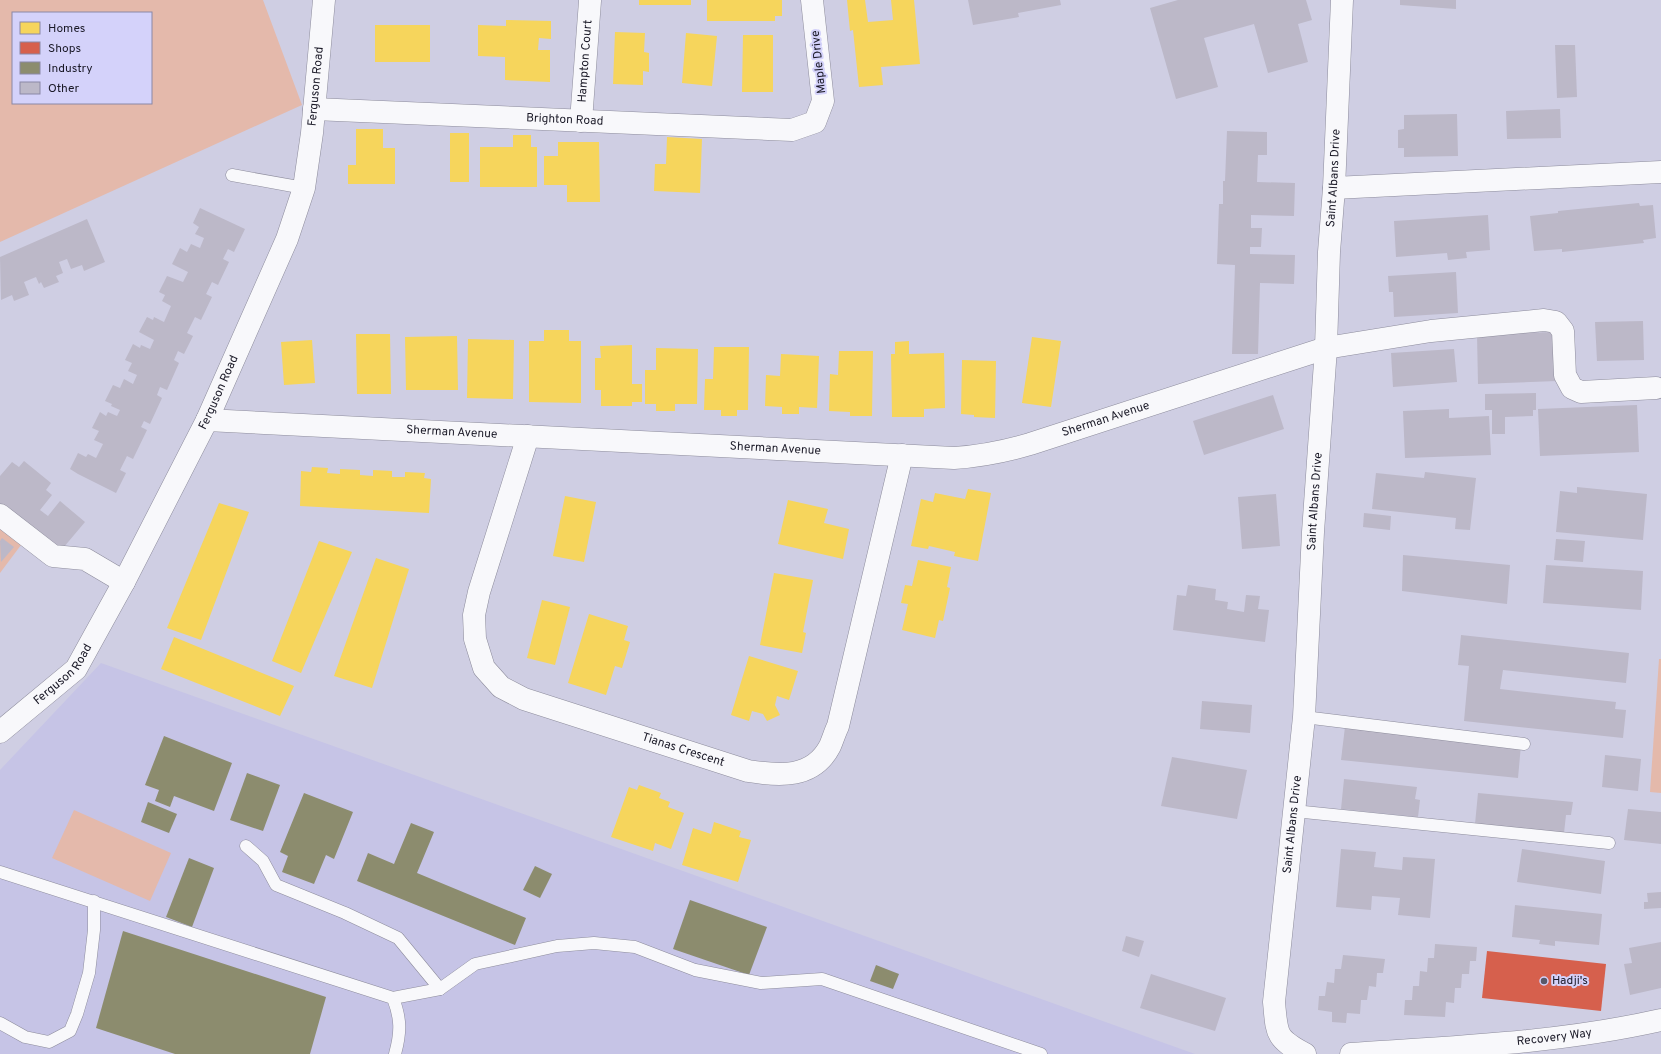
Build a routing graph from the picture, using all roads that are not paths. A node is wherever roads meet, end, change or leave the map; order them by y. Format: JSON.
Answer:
{"nodes":[{"id":1,"x":324,"y":0,"type":"edge"},
{"id":2,"x":812,"y":0,"type":"edge"},
{"id":3,"x":1342,"y":0,"type":"edge"},
{"id":4,"x":590,"y":1,"type":"dead end"},
{"id":5,"x":314,"y":109,"type":"junction"},
{"id":6,"x":581,"y":121,"type":"junction"},
{"id":7,"x":815,"y":122,"type":"joint"},
{"id":8,"x":1661,"y":172,"type":"edge"},
{"id":9,"x":232,"y":175,"type":"dead end"},
{"id":10,"x":304,"y":188,"type":"junction"},
{"id":11,"x":1334,"y":188,"type":"junction"},
{"id":12,"x":1326,"y":348,"type":"junction"},
{"id":13,"x":1656,"y":388,"type":"dead end"},
{"id":14,"x":207,"y":420,"type":"junction"},
{"id":15,"x":528,"y":436,"type":"junction"},
{"id":16,"x":902,"y":455,"type":"junction"},
{"id":17,"x":0,"y":515,"type":"edge"},
{"id":18,"x":124,"y":582,"type":"junction"},
{"id":19,"x":1304,"y":717,"type":"junction"},
{"id":20,"x":0,"y":732,"type":"edge"},
{"id":21,"x":1524,"y":744,"type":"dead end"},
{"id":22,"x":1294,"y":811,"type":"junction"},
{"id":23,"x":1609,"y":843,"type":"dead end"},
{"id":24,"x":246,"y":846,"type":"dead end"},
{"id":25,"x":0,"y":872,"type":"edge"},
{"id":26,"x":94,"y":901,"type":"junction"},
{"id":27,"x":440,"y":989,"type":"junction"},
{"id":28,"x":393,"y":998,"type":"junction"},
{"id":29,"x":1661,"y":1020,"type":"edge"},
{"id":30,"x":0,"y":1023,"type":"edge"},
{"id":31,"x":395,"y":1054,"type":"edge"},
{"id":32,"x":1041,"y":1054,"type":"edge"},
{"id":33,"x":1305,"y":1054,"type":"edge"},
{"id":34,"x":1351,"y":1054,"type":"edge"}],
"edges":[{"from":1,"to":5,"type":"street","name":"Ferguson Road"},
{"from":2,"to":7,"type":"street","name":"Maple Drive"},
{"from":3,"to":11,"type":"street","name":"Saint Albans Drive"},
{"from":4,"to":6,"type":"street","name":"Hampton Court"},
{"from":5,"to":6,"type":"street","name":"Brighton Road"},
{"from":5,"to":10,"type":"street","name":"Ferguson Road"},
{"from":6,"to":7,"type":"street","name":"Brighton Road"},
{"from":8,"to":11,"type":"street"},
{"from":9,"to":10,"type":"lane"},
{"from":10,"to":14,"type":"street","name":"Ferguson Road"},
{"from":11,"to":12,"type":"street","name":"Saint Albans Drive"},
{"from":12,"to":13,"type":"street","name":"Sherman Avenue"},
{"from":12,"to":16,"type":"street","name":"Sherman Avenue"},
{"from":12,"to":19,"type":"street","name":"Saint Albans Drive"},
{"from":14,"to":15,"type":"street","name":"Sherman Avenue"},
{"from":14,"to":18,"type":"street","name":"Ferguson Road"},
{"from":15,"to":16,"type":"street","name":"Sherman Avenue"},
{"from":15,"to":16,"type":"street","name":"Tianas Crescent"},
{"from":17,"to":18,"type":"street"},
{"from":18,"to":20,"type":"street","name":"Ferguson Road"},
{"from":19,"to":21,"type":"lane"},
{"from":19,"to":22,"type":"street","name":"Saint Albans Drive"},
{"from":22,"to":23,"type":"lane"},
{"from":22,"to":33,"type":"street","name":"Saint Albans Drive"},
{"from":24,"to":27,"type":"lane"},
{"from":25,"to":26,"type":"lane"},
{"from":26,"to":28,"type":"lane"},
{"from":26,"to":30,"type":"lane"},
{"from":27,"to":28,"type":"lane"},
{"from":27,"to":32,"type":"lane"},
{"from":28,"to":31,"type":"lane"},
{"from":29,"to":34,"type":"street","name":"Recovery Way"}]}
